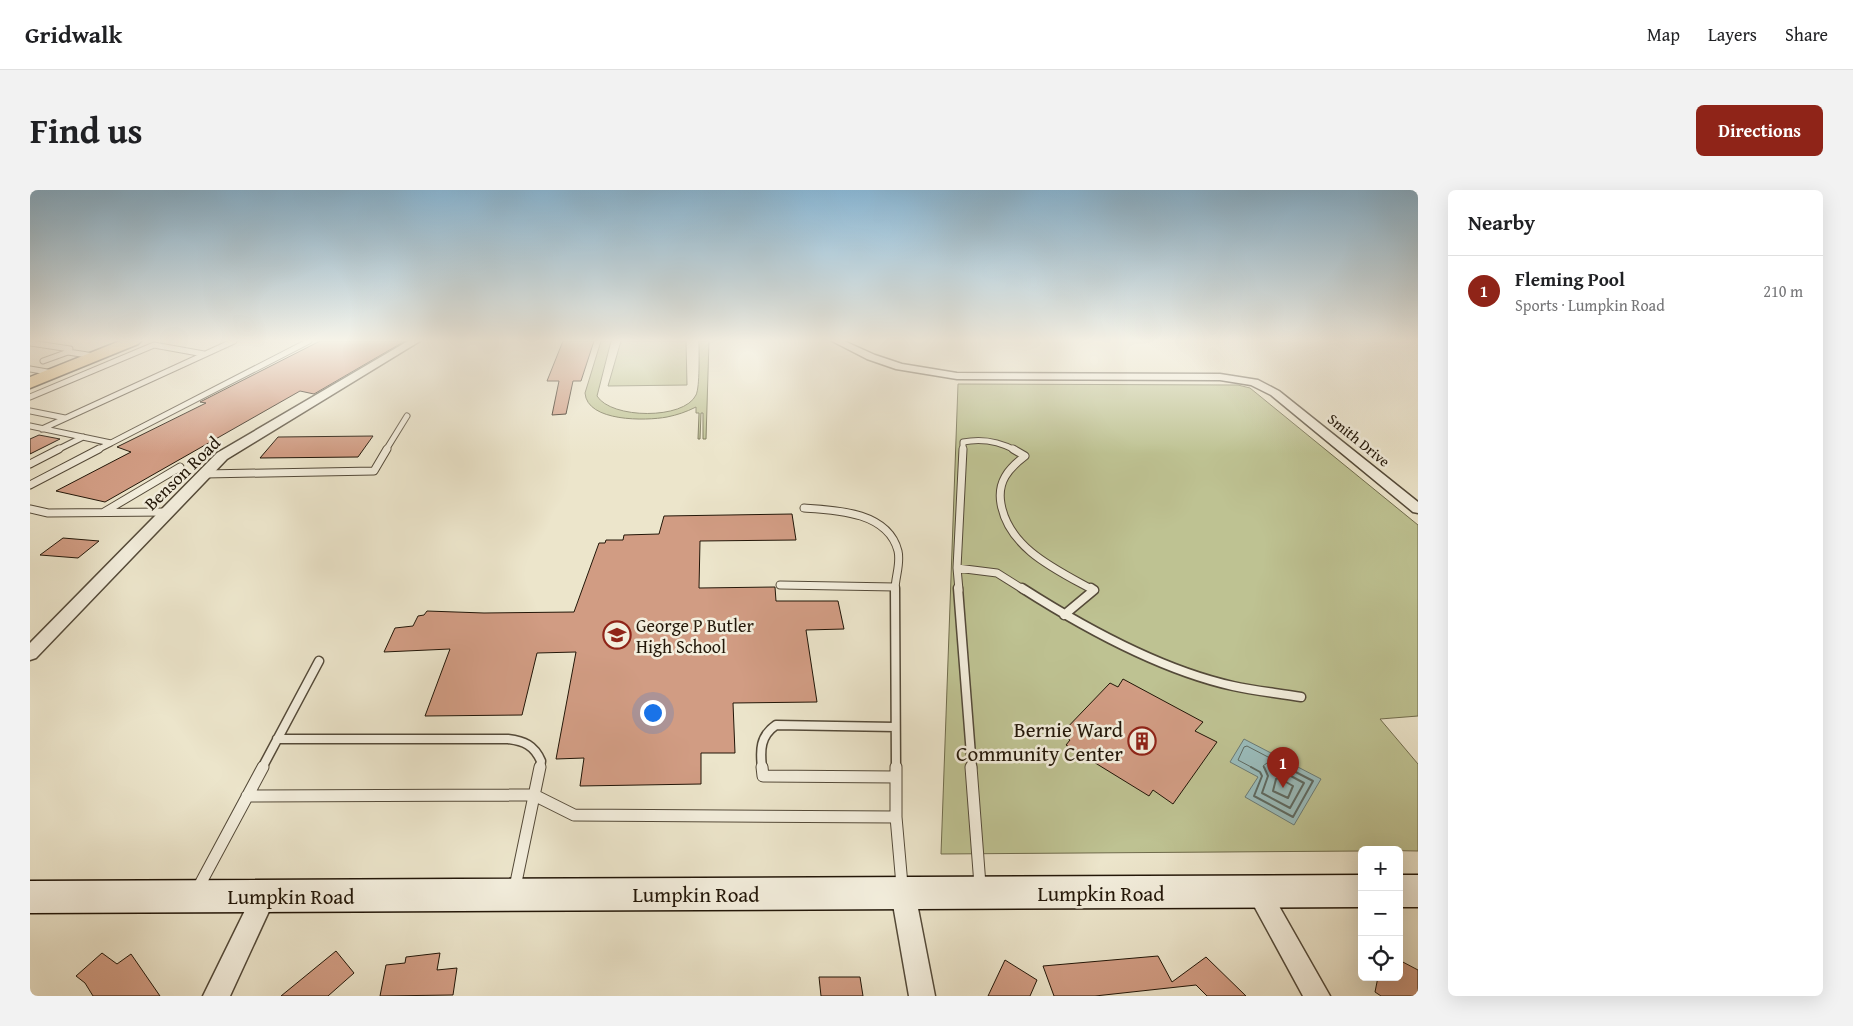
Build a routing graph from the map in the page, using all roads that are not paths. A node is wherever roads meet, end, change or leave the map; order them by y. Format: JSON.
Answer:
{"nodes":[{"id":1,"x":42,"y":379,"type":"edge"},
{"id":2,"x":74,"y":379,"type":"edge"},
{"id":3,"x":151,"y":379,"type":"edge"},
{"id":4,"x":235,"y":379,"type":"edge"},
{"id":5,"x":352,"y":379,"type":"edge"},
{"id":6,"x":1231,"y":379,"type":"edge"},
{"id":7,"x":30,"y":384,"type":"edge"},
{"id":8,"x":30,"y":397,"type":"edge"},
{"id":9,"x":30,"y":411,"type":"edge"},
{"id":10,"x":408,"y":416,"type":"dead end"},
{"id":11,"x":65,"y":418,"type":"junction"},
{"id":12,"x":30,"y":427,"type":"edge"},
{"id":13,"x":42,"y":429,"type":"junction"},
{"id":14,"x":83,"y":437,"type":"junction"},
{"id":15,"x":111,"y":443,"type":"junction"},
{"id":16,"x":30,"y":464,"type":"edge"},
{"id":17,"x":180,"y":467,"type":"dead end"},
{"id":18,"x":205,"y":474,"type":"junction"},
{"id":19,"x":30,"y":485,"type":"edge"},
{"id":20,"x":804,"y":508,"type":"dead end"},
{"id":21,"x":30,"y":509,"type":"edge"},
{"id":22,"x":1418,"y":509,"type":"edge"},
{"id":23,"x":169,"y":512,"type":"junction"},
{"id":24,"x":103,"y":513,"type":"junction"},
{"id":25,"x":957,"y":568,"type":"junction"},
{"id":26,"x":780,"y":585,"type":"dead end"},
{"id":27,"x":895,"y":587,"type":"junction"},
{"id":28,"x":1064,"y":615,"type":"junction"},
{"id":29,"x":30,"y":654,"type":"edge"},
{"id":30,"x":319,"y":661,"type":"dead end"},
{"id":31,"x":1301,"y":697,"type":"dead end"},
{"id":32,"x":895,"y":727,"type":"junction"},
{"id":33,"x":277,"y":740,"type":"junction"},
{"id":34,"x":896,"y":777,"type":"junction"},
{"id":35,"x":534,"y":795,"type":"junction"},
{"id":36,"x":247,"y":796,"type":"junction"},
{"id":37,"x":896,"y":817,"type":"junction"},
{"id":38,"x":1358,"y":891,"type":"edge"},
{"id":39,"x":1403,"y":891,"type":"edge"},
{"id":40,"x":1418,"y":891,"type":"edge"},
{"id":41,"x":1259,"y":892,"type":"junction"},
{"id":42,"x":903,"y":894,"type":"junction"},
{"id":43,"x":981,"y":894,"type":"junction"},
{"id":44,"x":514,"y":895,"type":"junction"},
{"id":45,"x":193,"y":896,"type":"junction"},
{"id":46,"x":264,"y":896,"type":"junction"},
{"id":47,"x":30,"y":897,"type":"edge"},
{"id":48,"x":216,"y":996,"type":"edge"},
{"id":49,"x":922,"y":996,"type":"edge"},
{"id":50,"x":1317,"y":996,"type":"edge"}],
"edges":[{"from":1,"to":7,"type":"main road"},
{"from":2,"to":8,"type":"lane"},
{"from":3,"to":11,"type":"lane"},
{"from":4,"to":15,"type":"lane"},
{"from":5,"to":18,"type":"street","name":"Benson Road"},
{"from":6,"to":22,"type":"street","name":"Smith Drive"},
{"from":9,"to":11,"type":"lane"},
{"from":10,"to":18,"type":"lane"},
{"from":11,"to":13,"type":"lane"},
{"from":12,"to":13,"type":"lane"},
{"from":13,"to":14,"type":"lane"},
{"from":14,"to":15,"type":"lane"},
{"from":14,"to":16,"type":"lane"},
{"from":15,"to":19,"type":"lane"},
{"from":17,"to":24,"type":"lane"},
{"from":18,"to":23,"type":"street","name":"Benson Road"},
{"from":20,"to":27,"type":"lane"},
{"from":21,"to":24,"type":"lane"},
{"from":23,"to":24,"type":"lane"},
{"from":23,"to":29,"type":"street","name":"Benson Road"},
{"from":25,"to":28,"type":"lane"},
{"from":25,"to":28,"type":"lane"},
{"from":25,"to":43,"type":"lane"},
{"from":26,"to":27,"type":"lane"},
{"from":27,"to":32,"type":"lane"},
{"from":28,"to":31,"type":"lane"},
{"from":30,"to":33,"type":"lane"},
{"from":32,"to":34,"type":"lane"},
{"from":32,"to":34,"type":"lane"},
{"from":33,"to":35,"type":"lane"},
{"from":33,"to":36,"type":"lane"},
{"from":34,"to":37,"type":"lane"},
{"from":35,"to":36,"type":"lane"},
{"from":35,"to":37,"type":"lane"},
{"from":35,"to":44,"type":"lane"},
{"from":36,"to":45,"type":"lane"},
{"from":37,"to":42,"type":"lane"},
{"from":38,"to":41,"type":"main road","name":"Lumpkin Road"},
{"from":39,"to":40,"type":"main road"},
{"from":41,"to":43,"type":"main road","name":"Lumpkin Road"},
{"from":41,"to":50,"type":"street"},
{"from":42,"to":43,"type":"main road","name":"Lumpkin Road"},
{"from":42,"to":44,"type":"main road","name":"Lumpkin Road"},
{"from":42,"to":49,"type":"street"},
{"from":44,"to":46,"type":"main road","name":"Lumpkin Road"},
{"from":45,"to":46,"type":"main road","name":"Lumpkin Road"},
{"from":45,"to":47,"type":"main road","name":"Lumpkin Road"},
{"from":46,"to":48,"type":"street"}]}
